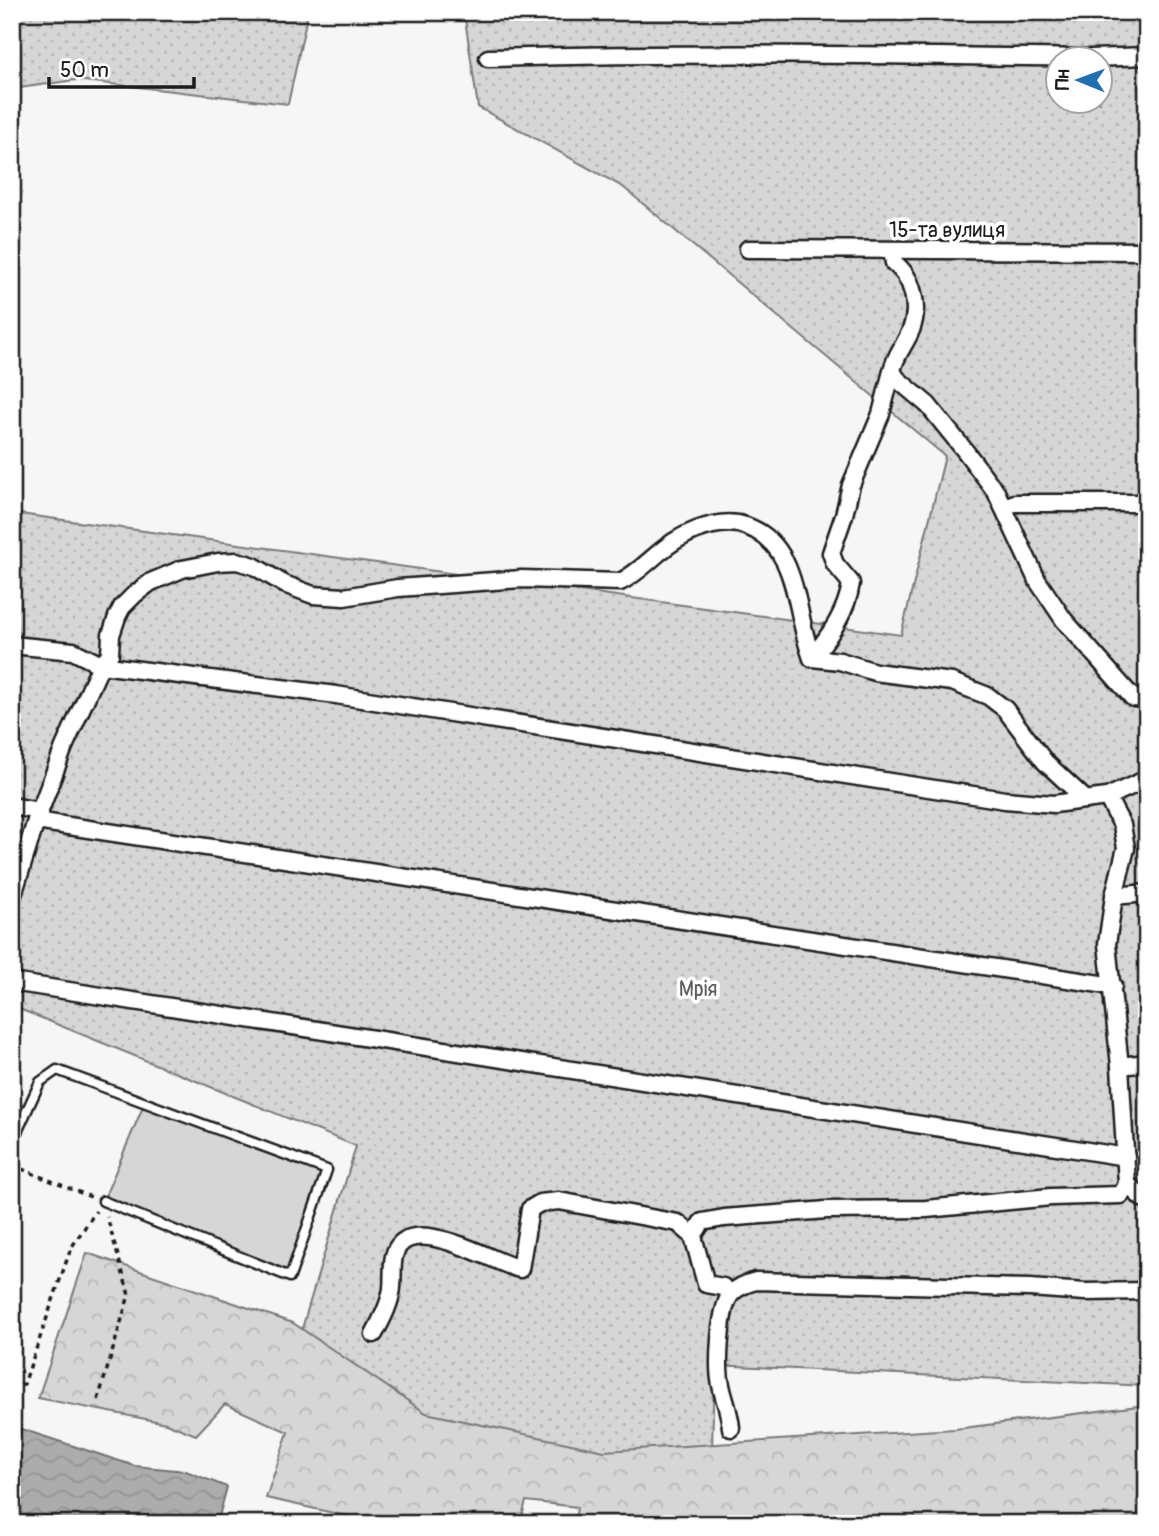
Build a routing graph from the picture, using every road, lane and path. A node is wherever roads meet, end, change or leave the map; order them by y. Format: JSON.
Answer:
{"nodes":[{"id":1,"x":1147,"y":56,"type":"edge"},
{"id":2,"x":488,"y":58,"type":"dead end"},
{"id":3,"x":748,"y":249,"type":"dead end"},
{"id":4,"x":892,"y":251,"type":"junction"},
{"id":5,"x":1147,"y":251,"type":"edge"},
{"id":6,"x":892,"y":371,"type":"junction"},
{"id":7,"x":1147,"y":503,"type":"edge"},
{"id":8,"x":1003,"y":507,"type":"junction"},
{"id":9,"x":12,"y":645,"type":"edge"},
{"id":10,"x":812,"y":658,"type":"junction"},
{"id":11,"x":101,"y":665,"type":"junction"},
{"id":12,"x":1140,"y":699,"type":"edge"},
{"id":13,"x":1147,"y":779,"type":"edge"},
{"id":14,"x":1107,"y":797,"type":"junction"},
{"id":15,"x":1086,"y":800,"type":"junction"},
{"id":16,"x":12,"y":806,"type":"edge"},
{"id":17,"x":37,"y":816,"type":"junction"},
{"id":18,"x":1147,"y":893,"type":"edge"},
{"id":19,"x":1114,"y":895,"type":"junction"},
{"id":20,"x":12,"y":898,"type":"edge"},
{"id":21,"x":12,"y":982,"type":"edge"},
{"id":22,"x":1113,"y":986,"type":"junction"},
{"id":23,"x":1147,"y":1063,"type":"edge"},
{"id":24,"x":1120,"y":1066,"type":"junction"},
{"id":25,"x":12,"y":1143,"type":"edge"},
{"id":26,"x":1126,"y":1157,"type":"junction"},
{"id":27,"x":12,"y":1165,"type":"edge"},
{"id":28,"x":1127,"y":1184,"type":"junction"},
{"id":29,"x":1147,"y":1200,"type":"edge"},
{"id":30,"x":103,"y":1201,"type":"junction"},
{"id":31,"x":693,"y":1236,"type":"junction"},
{"id":32,"x":1147,"y":1291,"type":"edge"},
{"id":33,"x":731,"y":1294,"type":"junction"},
{"id":34,"x":374,"y":1334,"type":"dead end"},
{"id":35,"x":12,"y":1390,"type":"edge"},
{"id":36,"x":98,"y":1400,"type":"dead end"},
{"id":37,"x":731,"y":1428,"type":"dead end"}],
"edges":[{"from":1,"to":2,"type":"street"},
{"from":3,"to":4,"type":"street","name":"15-та вулиця"},
{"from":4,"to":5,"type":"street","name":"15-та вулиця"},
{"from":4,"to":6,"type":"street"},
{"from":6,"to":8,"type":"street"},
{"from":6,"to":10,"type":"street"},
{"from":7,"to":8,"type":"street"},
{"from":8,"to":12,"type":"street"},
{"from":9,"to":11,"type":"street"},
{"from":10,"to":11,"type":"street"},
{"from":10,"to":15,"type":"street"},
{"from":11,"to":15,"type":"street"},
{"from":11,"to":17,"type":"street"},
{"from":13,"to":14,"type":"street"},
{"from":14,"to":15,"type":"street"},
{"from":14,"to":19,"type":"street"},
{"from":16,"to":17,"type":"street"},
{"from":17,"to":20,"type":"street"},
{"from":17,"to":22,"type":"street"},
{"from":18,"to":19,"type":"street"},
{"from":19,"to":22,"type":"street"},
{"from":21,"to":26,"type":"street"},
{"from":22,"to":24,"type":"street"},
{"from":23,"to":24,"type":"street"},
{"from":24,"to":26,"type":"street"},
{"from":25,"to":30,"type":"lane"},
{"from":26,"to":28,"type":"street"},
{"from":27,"to":30,"type":"path"},
{"from":28,"to":29,"type":"street"},
{"from":28,"to":31,"type":"street"},
{"from":30,"to":35,"type":"path"},
{"from":30,"to":36,"type":"path"},
{"from":31,"to":33,"type":"street"},
{"from":31,"to":34,"type":"street"},
{"from":32,"to":33,"type":"street"},
{"from":33,"to":37,"type":"street"}]}
